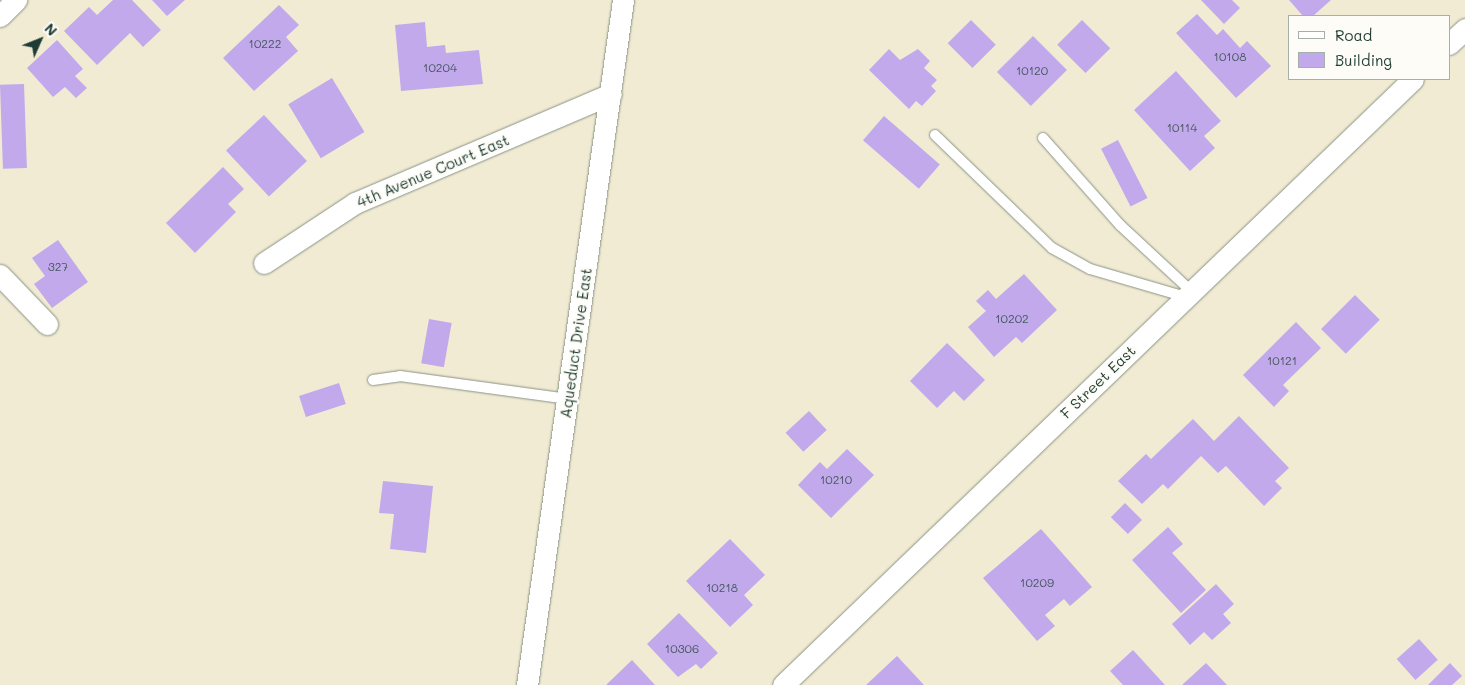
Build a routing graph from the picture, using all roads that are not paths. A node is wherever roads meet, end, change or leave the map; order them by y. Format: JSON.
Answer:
{"nodes":[{"id":1,"x":16,"y":0,"type":"edge"},
{"id":2,"x":623,"y":0,"type":"edge"},
{"id":3,"x":0,"y":16,"type":"edge"},
{"id":4,"x":1465,"y":29,"type":"edge"},
{"id":5,"x":1450,"y":43,"type":"edge"},
{"id":6,"x":1412,"y":80,"type":"edge"},
{"id":7,"x":611,"y":94,"type":"junction"},
{"id":8,"x":935,"y":135,"type":"dead end"},
{"id":9,"x":1043,"y":138,"type":"dead end"},
{"id":10,"x":264,"y":263,"type":"dead end"},
{"id":11,"x":0,"y":275,"type":"edge"},
{"id":12,"x":1189,"y":294,"type":"junction"},
{"id":13,"x":47,"y":324,"type":"dead end"},
{"id":14,"x":373,"y":380,"type":"dead end"},
{"id":15,"x":568,"y":398,"type":"junction"},
{"id":16,"x":527,"y":685,"type":"edge"},
{"id":17,"x":783,"y":685,"type":"edge"}],
"edges":[{"from":1,"to":3,"type":"street"},
{"from":2,"to":7,"type":"street","name":"Aqueduct Drive East"},
{"from":4,"to":5,"type":"street"},
{"from":6,"to":12,"type":"street","name":"F Street East"},
{"from":7,"to":10,"type":"street","name":"4th Avenue Court East"},
{"from":7,"to":15,"type":"street","name":"Aqueduct Drive East"},
{"from":8,"to":12,"type":"lane"},
{"from":9,"to":12,"type":"lane"},
{"from":11,"to":13,"type":"street"},
{"from":12,"to":17,"type":"street","name":"F Street East"},
{"from":14,"to":15,"type":"lane"},
{"from":15,"to":16,"type":"street","name":"Aqueduct Drive East"}]}
